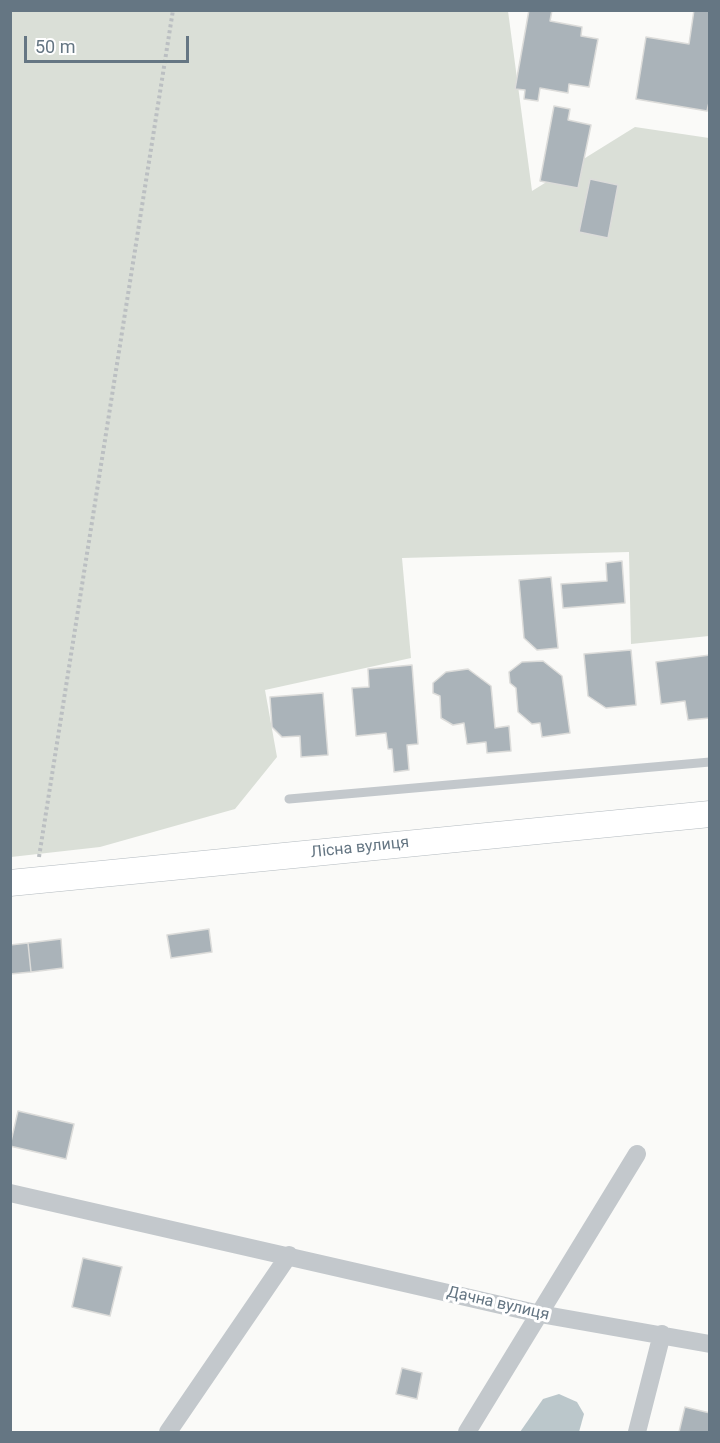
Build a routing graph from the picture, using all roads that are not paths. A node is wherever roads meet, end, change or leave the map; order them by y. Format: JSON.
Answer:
{"nodes":[{"id":1,"x":710,"y":762,"type":"edge"},
{"id":2,"x":289,"y":799,"type":"dead end"},
{"id":3,"x":710,"y":814,"type":"edge"},
{"id":4,"x":23,"y":882,"type":"edge"},
{"id":5,"x":638,"y":1154,"type":"dead end"},
{"id":6,"x":10,"y":1193,"type":"edge"},
{"id":7,"x":289,"y":1255,"type":"junction"},
{"id":8,"x":540,"y":1314,"type":"junction"},
{"id":9,"x":662,"y":1335,"type":"junction"},
{"id":10,"x":710,"y":1344,"type":"edge"},
{"id":11,"x":168,"y":1432,"type":"edge"},
{"id":12,"x":467,"y":1432,"type":"edge"},
{"id":13,"x":637,"y":1432,"type":"edge"}],
"edges":[{"from":1,"to":2,"type":"lane"},
{"from":3,"to":4,"type":"main road","name":"Лісна вулиця"},
{"from":5,"to":8,"type":"street"},
{"from":6,"to":7,"type":"street","name":"Дачна вулиця"},
{"from":7,"to":8,"type":"street","name":"Дачна вулиця"},
{"from":7,"to":11,"type":"street"},
{"from":8,"to":9,"type":"street","name":"Дачна вулиця"},
{"from":8,"to":12,"type":"street"},
{"from":9,"to":10,"type":"street","name":"Дачна вулиця"},
{"from":9,"to":13,"type":"street"}]}
